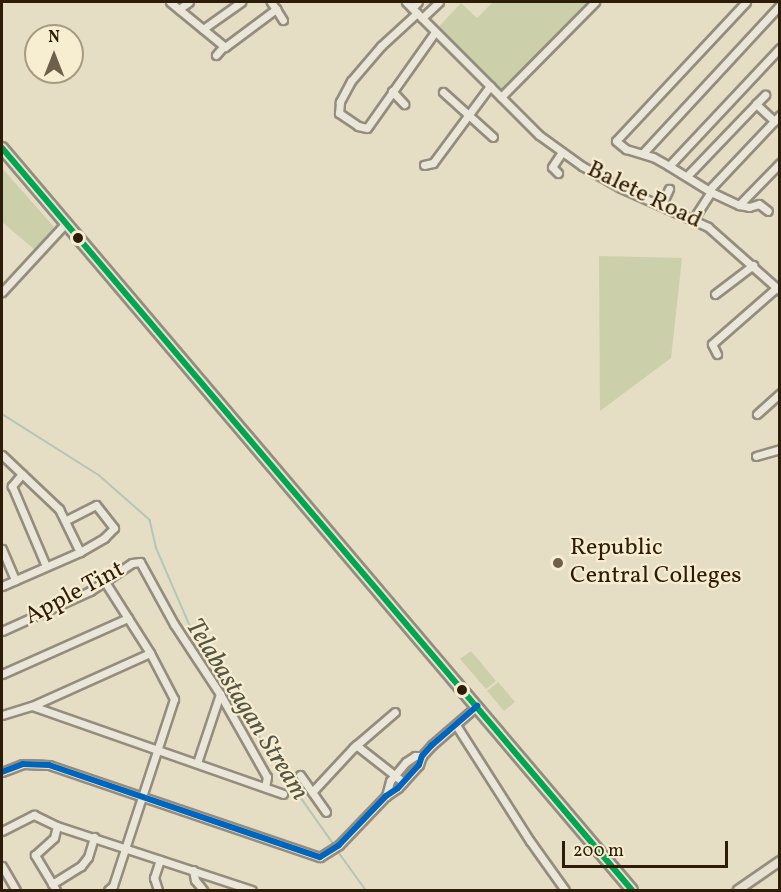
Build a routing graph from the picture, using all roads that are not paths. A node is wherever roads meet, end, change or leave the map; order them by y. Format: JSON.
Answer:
{"nodes":[{"id":1,"x":170,"y":2,"type":"edge"},
{"id":2,"x":189,"y":2,"type":"edge"},
{"id":3,"x":241,"y":2,"type":"edge"},
{"id":4,"x":271,"y":2,"type":"edge"},
{"id":5,"x":406,"y":2,"type":"edge"},
{"id":6,"x":418,"y":2,"type":"edge"},
{"id":7,"x":439,"y":2,"type":"edge"},
{"id":8,"x":595,"y":2,"type":"edge"},
{"id":9,"x":746,"y":2,"type":"edge"},
{"id":10,"x":780,"y":5,"type":"edge"},
{"id":11,"x":179,"y":9,"type":"junction"},
{"id":12,"x":276,"y":9,"type":"junction"},
{"id":13,"x":417,"y":13,"type":"junction"},
{"id":14,"x":283,"y":20,"type":"dead end"},
{"id":15,"x":203,"y":29,"type":"junction"},
{"id":16,"x":435,"y":32,"type":"junction"},
{"id":17,"x":223,"y":47,"type":"junction"},
{"id":18,"x":780,"y":48,"type":"edge"},
{"id":19,"x":216,"y":55,"type":"dead end"},
{"id":20,"x":490,"y":87,"type":"junction"},
{"id":21,"x":392,"y":91,"type":"junction"},
{"id":22,"x":443,"y":92,"type":"dead end"},
{"id":23,"x":765,"y":95,"type":"dead end"},
{"id":24,"x":501,"y":97,"type":"junction"},
{"id":25,"x":404,"y":104,"type":"dead end"},
{"id":26,"x":756,"y":104,"type":"junction"},
{"id":27,"x":780,"y":115,"type":"edge"},
{"id":28,"x":470,"y":116,"type":"junction"},
{"id":29,"x":774,"y":121,"type":"junction"},
{"id":30,"x":493,"y":137,"type":"dead end"},
{"id":31,"x":2,"y":148,"type":"edge"},
{"id":32,"x":562,"y":152,"type":"junction"},
{"id":33,"x":643,"y":153,"type":"junction"},
{"id":34,"x":780,"y":163,"type":"edge"},
{"id":35,"x":424,"y":165,"type":"dead end"},
{"id":36,"x":669,"y":166,"type":"junction"},
{"id":37,"x":558,"y":173,"type":"dead end"},
{"id":38,"x":687,"y":176,"type":"junction"},
{"id":39,"x":669,"y":189,"type":"dead end"},
{"id":40,"x":710,"y":191,"type":"junction"},
{"id":41,"x":739,"y":205,"type":"junction"},
{"id":42,"x":661,"y":206,"type":"junction"},
{"id":43,"x":768,"y":211,"type":"dead end"},
{"id":44,"x":694,"y":219,"type":"junction"},
{"id":45,"x":65,"y":224,"type":"junction"},
{"id":46,"x":753,"y":265,"type":"junction"},
{"id":47,"x":778,"y":290,"type":"edge"},
{"id":48,"x":2,"y":292,"type":"edge"},
{"id":49,"x":715,"y":294,"type":"dead end"},
{"id":50,"x":717,"y":354,"type":"dead end"},
{"id":51,"x":779,"y":395,"type":"edge"},
{"id":52,"x":757,"y":414,"type":"dead end"},
{"id":53,"x":780,"y":449,"type":"edge"},
{"id":54,"x":2,"y":454,"type":"edge"},
{"id":55,"x":756,"y":456,"type":"dead end"},
{"id":56,"x":22,"y":474,"type":"junction"},
{"id":57,"x":66,"y":520,"type":"junction"},
{"id":58,"x":2,"y":549,"type":"edge"},
{"id":59,"x":80,"y":552,"type":"junction"},
{"id":60,"x":46,"y":566,"type":"junction"},
{"id":61,"x":15,"y":580,"type":"junction"},
{"id":62,"x":105,"y":582,"type":"junction"},
{"id":63,"x":2,"y":586,"type":"edge"},
{"id":64,"x":128,"y":618,"type":"junction"},
{"id":65,"x":2,"y":631,"type":"edge"},
{"id":66,"x":150,"y":653,"type":"junction"},
{"id":67,"x":2,"y":674,"type":"edge"},
{"id":68,"x":220,"y":694,"type":"junction"},
{"id":69,"x":50,"y":698,"type":"junction"},
{"id":70,"x":32,"y":706,"type":"junction"},
{"id":71,"x":477,"y":706,"type":"junction"},
{"id":72,"x":395,"y":712,"type":"dead end"},
{"id":73,"x":53,"y":714,"type":"junction"},
{"id":74,"x":2,"y":715,"type":"edge"},
{"id":75,"x":456,"y":724,"type":"junction"},
{"id":76,"x":356,"y":745,"type":"junction"},
{"id":77,"x":159,"y":749,"type":"junction"},
{"id":78,"x":422,"y":756,"type":"junction"},
{"id":79,"x":197,"y":763,"type":"junction"},
{"id":80,"x":2,"y":772,"type":"edge"},
{"id":81,"x":300,"y":775,"type":"dead end"},
{"id":82,"x":396,"y":775,"type":"junction"},
{"id":83,"x":404,"y":782,"type":"junction"},
{"id":84,"x":265,"y":787,"type":"junction"},
{"id":85,"x":313,"y":791,"type":"junction"},
{"id":86,"x":283,"y":794,"type":"dead end"},
{"id":87,"x":386,"y":796,"type":"junction"},
{"id":88,"x":143,"y":797,"type":"junction"},
{"id":89,"x":326,"y":812,"type":"dead end"},
{"id":90,"x":57,"y":826,"type":"junction"},
{"id":91,"x":2,"y":831,"type":"edge"},
{"id":92,"x":94,"y":837,"type":"junction"},
{"id":93,"x":125,"y":846,"type":"junction"},
{"id":94,"x":160,"y":860,"type":"junction"},
{"id":95,"x":780,"y":861,"type":"edge"},
{"id":96,"x":2,"y":866,"type":"edge"},
{"id":97,"x":193,"y":870,"type":"junction"},
{"id":98,"x":54,"y":887,"type":"edge"},
{"id":99,"x":112,"y":889,"type":"edge"},
{"id":100,"x":16,"y":891,"type":"edge"},
{"id":101,"x":158,"y":891,"type":"edge"},
{"id":102,"x":203,"y":891,"type":"edge"},
{"id":103,"x":252,"y":891,"type":"edge"},
{"id":104,"x":565,"y":891,"type":"edge"},
{"id":105,"x":632,"y":891,"type":"edge"},
{"id":106,"x":738,"y":891,"type":"edge"}],
"edges":[{"from":1,"to":11,"type":"street"},
{"from":2,"to":11,"type":"street"},
{"from":3,"to":15,"type":"street"},
{"from":4,"to":12,"type":"street"},
{"from":5,"to":13,"type":"street","name":"Balete Road"},
{"from":6,"to":13,"type":"street"},
{"from":7,"to":13,"type":"street"},
{"from":8,"to":24,"type":"street"},
{"from":9,"to":33,"type":"street"},
{"from":10,"to":33,"type":"street"},
{"from":11,"to":15,"type":"street"},
{"from":12,"to":14,"type":"street"},
{"from":12,"to":17,"type":"street"},
{"from":13,"to":16,"type":"street","name":"Balete Road"},
{"from":13,"to":21,"type":"street"},
{"from":15,"to":17,"type":"street"},
{"from":16,"to":20,"type":"street","name":"Balete Road"},
{"from":16,"to":21,"type":"street"},
{"from":17,"to":19,"type":"street"},
{"from":18,"to":36,"type":"street"},
{"from":20,"to":24,"type":"street","name":"Balete Road"},
{"from":20,"to":28,"type":"street"},
{"from":21,"to":25,"type":"street"},
{"from":22,"to":28,"type":"street"},
{"from":23,"to":26,"type":"street"},
{"from":24,"to":32,"type":"street","name":"Balete Road"},
{"from":26,"to":29,"type":"street"},
{"from":26,"to":38,"type":"street"},
{"from":27,"to":29,"type":"street"},
{"from":28,"to":30,"type":"street"},
{"from":28,"to":35,"type":"street"},
{"from":29,"to":40,"type":"street"},
{"from":31,"to":45,"type":"highway"},
{"from":32,"to":37,"type":"street"},
{"from":32,"to":42,"type":"street","name":"Balete Road"},
{"from":33,"to":36,"type":"street"},
{"from":34,"to":41,"type":"street"},
{"from":36,"to":38,"type":"street"},
{"from":38,"to":40,"type":"street"},
{"from":39,"to":42,"type":"street"},
{"from":40,"to":41,"type":"street"},
{"from":40,"to":44,"type":"street"},
{"from":41,"to":43,"type":"street"},
{"from":42,"to":44,"type":"street","name":"Balete Road"},
{"from":44,"to":46,"type":"street","name":"Balete Road"},
{"from":45,"to":48,"type":"street"},
{"from":45,"to":71,"type":"highway"},
{"from":46,"to":47,"type":"street","name":"Balete Road"},
{"from":46,"to":49,"type":"street"},
{"from":47,"to":50,"type":"street"},
{"from":51,"to":52,"type":"street"},
{"from":53,"to":55,"type":"street"},
{"from":54,"to":56,"type":"street"},
{"from":56,"to":57,"type":"street"},
{"from":56,"to":60,"type":"street"},
{"from":57,"to":59,"type":"street"},
{"from":57,"to":59,"type":"street"},
{"from":58,"to":61,"type":"street"},
{"from":59,"to":60,"type":"street"},
{"from":60,"to":61,"type":"street"},
{"from":61,"to":63,"type":"street"},
{"from":62,"to":64,"type":"street"},
{"from":62,"to":65,"type":"street","name":"Apple Tint"},
{"from":62,"to":68,"type":"street","name":"Apple Tint"},
{"from":64,"to":66,"type":"street"},
{"from":64,"to":67,"type":"street"},
{"from":66,"to":69,"type":"street"},
{"from":66,"to":77,"type":"street"},
{"from":68,"to":79,"type":"street"},
{"from":68,"to":84,"type":"street","name":"Apple Tint"},
{"from":69,"to":70,"type":"street"},
{"from":69,"to":73,"type":"street"},
{"from":70,"to":73,"type":"street"},
{"from":70,"to":74,"type":"street"},
{"from":71,"to":75,"type":"street"},
{"from":71,"to":105,"type":"highway"},
{"from":72,"to":76,"type":"street"},
{"from":73,"to":77,"type":"street"},
{"from":75,"to":78,"type":"street"},
{"from":75,"to":104,"type":"street"},
{"from":76,"to":82,"type":"street"},
{"from":76,"to":85,"type":"street"},
{"from":77,"to":79,"type":"street"},
{"from":77,"to":88,"type":"street"},
{"from":78,"to":82,"type":"street"},
{"from":78,"to":83,"type":"street"},
{"from":79,"to":84,"type":"street"},
{"from":80,"to":88,"type":"street"},
{"from":81,"to":85,"type":"street"},
{"from":82,"to":83,"type":"street"},
{"from":82,"to":87,"type":"street"},
{"from":83,"to":87,"type":"street"},
{"from":84,"to":86,"type":"street"},
{"from":85,"to":89,"type":"street"},
{"from":87,"to":88,"type":"street"},
{"from":88,"to":93,"type":"street"},
{"from":90,"to":91,"type":"street"},
{"from":90,"to":92,"type":"street"},
{"from":90,"to":98,"type":"street"},
{"from":92,"to":93,"type":"street"},
{"from":92,"to":98,"type":"street"},
{"from":93,"to":94,"type":"street"},
{"from":93,"to":99,"type":"street"},
{"from":94,"to":97,"type":"street"},
{"from":94,"to":101,"type":"street"},
{"from":95,"to":106,"type":"main road"},
{"from":96,"to":100,"type":"street"},
{"from":97,"to":102,"type":"street"},
{"from":97,"to":103,"type":"street"}]}
